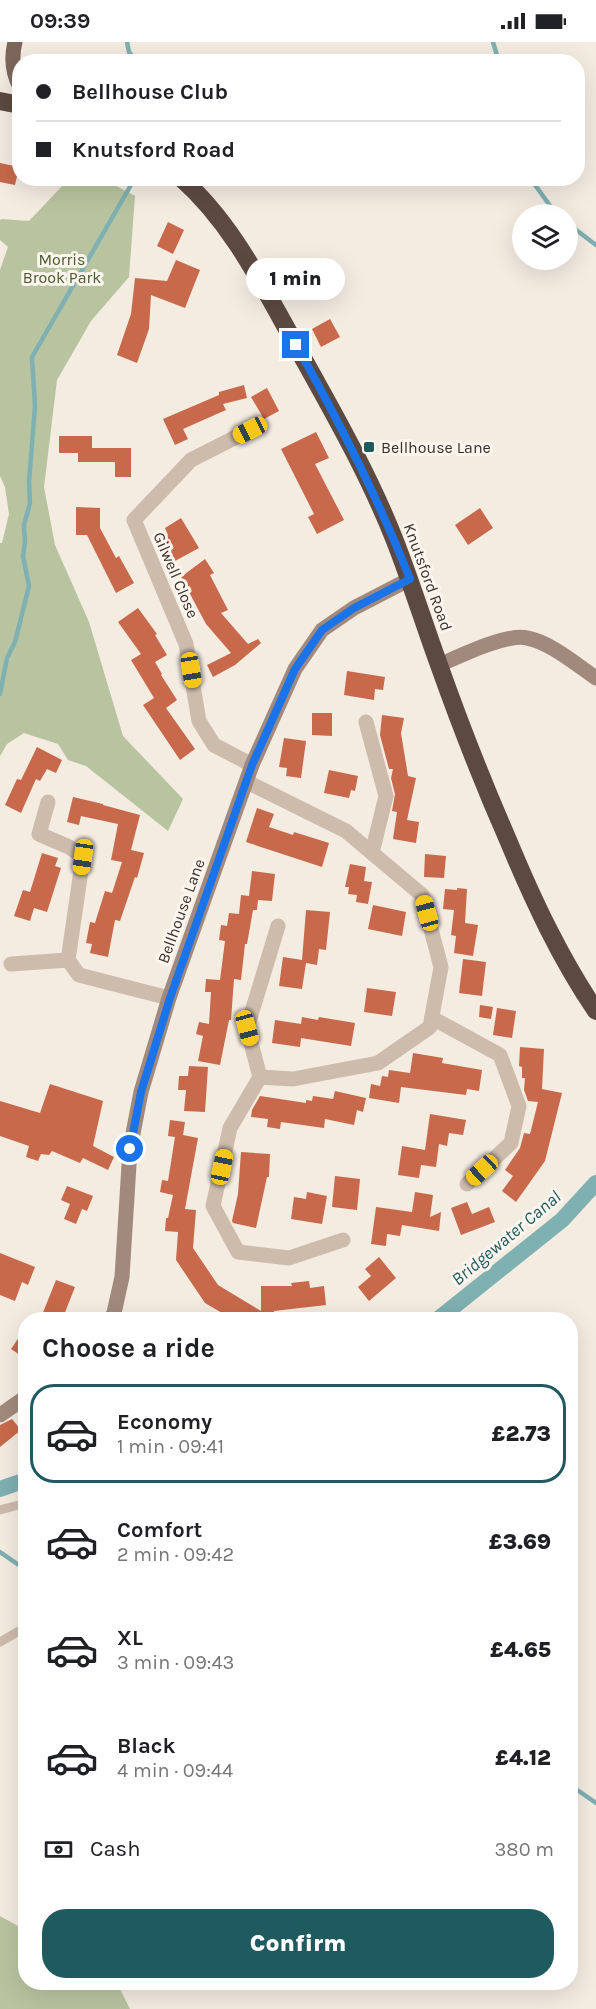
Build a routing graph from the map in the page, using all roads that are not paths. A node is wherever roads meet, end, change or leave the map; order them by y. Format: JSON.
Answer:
{"nodes":[{"id":1,"x":14,"y":42,"type":"edge"},
{"id":2,"x":0,"y":56,"type":"edge"},
{"id":3,"x":188,"y":186,"type":"edge"},
{"id":4,"x":250,"y":430,"type":"dead end"},
{"id":5,"x":410,"y":579,"type":"junction"},
{"id":6,"x":439,"y":664,"type":"junction"},
{"id":7,"x":596,"y":678,"type":"edge"},
{"id":8,"x":366,"y":722,"type":"dead end"},
{"id":9,"x":252,"y":765,"type":"junction"},
{"id":10,"x":247,"y":782,"type":"junction"},
{"id":11,"x":48,"y":802,"type":"dead end"},
{"id":12,"x":372,"y":853,"type":"junction"},
{"id":13,"x":278,"y":926,"type":"dead end"},
{"id":14,"x":68,"y":960,"type":"junction"},
{"id":15,"x":11,"y":964,"type":"dead end"},
{"id":16,"x":170,"y":998,"type":"junction"},
{"id":17,"x":596,"y":1011,"type":"edge"},
{"id":18,"x":432,"y":1018,"type":"junction"},
{"id":19,"x":260,"y":1077,"type":"junction"},
{"id":20,"x":467,"y":1184,"type":"dead end"},
{"id":21,"x":343,"y":1240,"type":"dead end"},
{"id":22,"x":114,"y":1312,"type":"edge"},
{"id":23,"x":18,"y":1403,"type":"edge"},
{"id":24,"x":0,"y":1415,"type":"edge"},
{"id":25,"x":18,"y":1505,"type":"edge"},
{"id":26,"x":0,"y":1510,"type":"edge"},
{"id":27,"x":18,"y":1631,"type":"edge"},
{"id":28,"x":0,"y":1642,"type":"edge"}],
"edges":[{"from":1,"to":2,"type":"main road"},
{"from":3,"to":5,"type":"highway","name":"Knutsford Road"},
{"from":4,"to":9,"type":"street","name":"Gilwell Close"},
{"from":5,"to":6,"type":"highway","name":"Knutsford Road"},
{"from":5,"to":9,"type":"street","name":"Bellhouse Lane"},
{"from":6,"to":7,"type":"street"},
{"from":6,"to":17,"type":"highway","name":"Knutsford Road"},
{"from":8,"to":12,"type":"street"},
{"from":9,"to":10,"type":"street","name":"Bellhouse Lane"},
{"from":10,"to":12,"type":"street"},
{"from":10,"to":16,"type":"street","name":"Bellhouse Lane"},
{"from":11,"to":14,"type":"street"},
{"from":12,"to":18,"type":"street"},
{"from":13,"to":19,"type":"street"},
{"from":14,"to":15,"type":"street"},
{"from":14,"to":16,"type":"street"},
{"from":16,"to":22,"type":"street","name":"Bellhouse Lane"},
{"from":18,"to":19,"type":"street"},
{"from":18,"to":20,"type":"street"},
{"from":19,"to":21,"type":"street"},
{"from":23,"to":24,"type":"street"},
{"from":25,"to":26,"type":"lane"},
{"from":27,"to":28,"type":"lane"}]}
